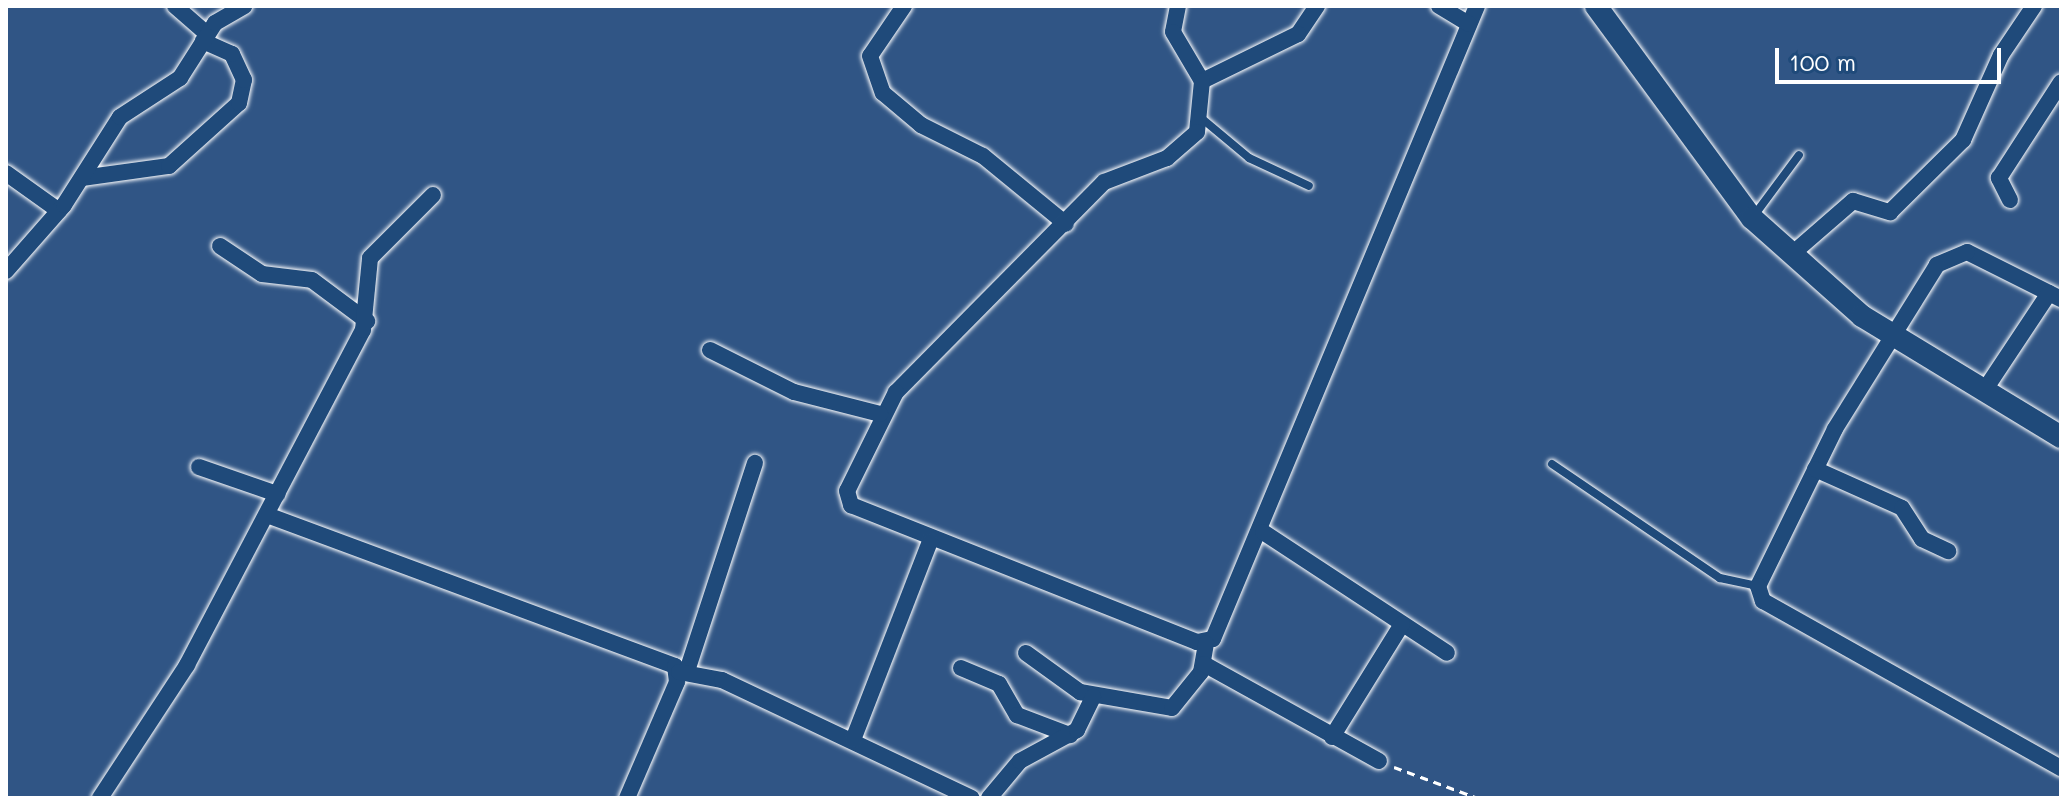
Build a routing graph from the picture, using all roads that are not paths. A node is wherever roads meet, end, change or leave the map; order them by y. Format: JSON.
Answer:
{"nodes":[{"id":1,"x":175,"y":6,"type":"edge"},
{"id":2,"x":244,"y":6,"type":"edge"},
{"id":3,"x":904,"y":6,"type":"edge"},
{"id":4,"x":1178,"y":6,"type":"edge"},
{"id":5,"x":1317,"y":6,"type":"edge"},
{"id":6,"x":1439,"y":6,"type":"edge"},
{"id":7,"x":1477,"y":6,"type":"edge"},
{"id":8,"x":1596,"y":6,"type":"edge"},
{"id":9,"x":2034,"y":6,"type":"edge"},
{"id":10,"x":1469,"y":24,"type":"junction"},
{"id":11,"x":205,"y":38,"type":"junction"},
{"id":12,"x":1202,"y":81,"type":"junction"},
{"id":13,"x":2061,"y":82,"type":"edge"},
{"id":14,"x":1200,"y":117,"type":"junction"},
{"id":15,"x":1799,"y":155,"type":"dead end"},
{"id":16,"x":6,"y":173,"type":"edge"},
{"id":17,"x":82,"y":178,"type":"junction"},
{"id":18,"x":1309,"y":186,"type":"dead end"},
{"id":19,"x":433,"y":195,"type":"dead end"},
{"id":20,"x":2010,"y":200,"type":"dead end"},
{"id":21,"x":59,"y":211,"type":"junction"},
{"id":22,"x":1752,"y":218,"type":"junction"},
{"id":23,"x":1066,"y":224,"type":"junction"},
{"id":24,"x":220,"y":246,"type":"dead end"},
{"id":25,"x":1792,"y":254,"type":"junction"},
{"id":26,"x":6,"y":271,"type":"edge"},
{"id":27,"x":2055,"y":296,"type":"edge"},
{"id":28,"x":367,"y":321,"type":"junction"},
{"id":29,"x":1891,"y":335,"type":"junction"},
{"id":30,"x":710,"y":350,"type":"dead end"},
{"id":31,"x":1986,"y":388,"type":"junction"},
{"id":32,"x":880,"y":414,"type":"junction"},
{"id":33,"x":2061,"y":437,"type":"edge"},
{"id":34,"x":755,"y":463,"type":"dead end"},
{"id":35,"x":1552,"y":464,"type":"dead end"},
{"id":36,"x":199,"y":467,"type":"dead end"},
{"id":37,"x":1815,"y":469,"type":"junction"},
{"id":38,"x":277,"y":494,"type":"junction"},
{"id":39,"x":267,"y":515,"type":"junction"},
{"id":40,"x":1263,"y":532,"type":"junction"},
{"id":41,"x":930,"y":541,"type":"junction"},
{"id":42,"x":1948,"y":551,"type":"dead end"},
{"id":43,"x":1758,"y":586,"type":"junction"},
{"id":44,"x":1402,"y":624,"type":"junction"},
{"id":45,"x":1206,"y":643,"type":"junction"},
{"id":46,"x":1026,"y":653,"type":"dead end"},
{"id":47,"x":1447,"y":653,"type":"dead end"},
{"id":48,"x":1204,"y":664,"type":"junction"},
{"id":49,"x":961,"y":668,"type":"dead end"},
{"id":50,"x":683,"y":671,"type":"junction"},
{"id":51,"x":1093,"y":697,"type":"junction"},
{"id":52,"x":1070,"y":735,"type":"junction"},
{"id":53,"x":1332,"y":737,"type":"junction"},
{"id":54,"x":853,"y":740,"type":"junction"},
{"id":55,"x":1379,"y":761,"type":"road end"},
{"id":56,"x":2061,"y":768,"type":"edge"},
{"id":57,"x":100,"y":798,"type":"edge"},
{"id":58,"x":627,"y":798,"type":"edge"},
{"id":59,"x":972,"y":798,"type":"edge"},
{"id":60,"x":989,"y":798,"type":"edge"}],
"edges":[{"from":1,"to":11,"type":"street"},
{"from":2,"to":11,"type":"street"},
{"from":3,"to":23,"type":"street"},
{"from":4,"to":12,"type":"street"},
{"from":5,"to":12,"type":"street"},
{"from":6,"to":10,"type":"street"},
{"from":7,"to":10,"type":"street"},
{"from":8,"to":22,"type":"street"},
{"from":9,"to":25,"type":"street"},
{"from":10,"to":40,"type":"street"},
{"from":11,"to":17,"type":"street"},
{"from":11,"to":17,"type":"street"},
{"from":12,"to":14,"type":"street"},
{"from":13,"to":20,"type":"street"},
{"from":14,"to":18,"type":"lane"},
{"from":14,"to":23,"type":"street"},
{"from":15,"to":22,"type":"lane"},
{"from":16,"to":21,"type":"street"},
{"from":17,"to":21,"type":"street"},
{"from":19,"to":28,"type":"street"},
{"from":21,"to":26,"type":"street"},
{"from":22,"to":25,"type":"street"},
{"from":23,"to":32,"type":"street"},
{"from":24,"to":28,"type":"street"},
{"from":25,"to":29,"type":"street"},
{"from":27,"to":29,"type":"street"},
{"from":27,"to":31,"type":"street"},
{"from":28,"to":38,"type":"street"},
{"from":29,"to":31,"type":"street"},
{"from":29,"to":37,"type":"street"},
{"from":30,"to":32,"type":"street"},
{"from":31,"to":33,"type":"street"},
{"from":32,"to":41,"type":"street"},
{"from":34,"to":50,"type":"street"},
{"from":35,"to":43,"type":"lane"},
{"from":36,"to":38,"type":"street"},
{"from":37,"to":42,"type":"street"},
{"from":37,"to":43,"type":"street"},
{"from":38,"to":39,"type":"street"},
{"from":39,"to":50,"type":"street"},
{"from":39,"to":57,"type":"street"},
{"from":40,"to":44,"type":"street"},
{"from":40,"to":45,"type":"street"},
{"from":41,"to":45,"type":"street"},
{"from":41,"to":54,"type":"street"},
{"from":43,"to":56,"type":"street"},
{"from":44,"to":47,"type":"street"},
{"from":44,"to":53,"type":"street"},
{"from":45,"to":48,"type":"street"},
{"from":46,"to":51,"type":"street"},
{"from":48,"to":51,"type":"street"},
{"from":48,"to":53,"type":"street"},
{"from":49,"to":52,"type":"street"},
{"from":50,"to":54,"type":"street"},
{"from":50,"to":58,"type":"street"},
{"from":51,"to":52,"type":"street"},
{"from":52,"to":60,"type":"street"},
{"from":53,"to":55,"type":"street"},
{"from":54,"to":59,"type":"street"}]}
